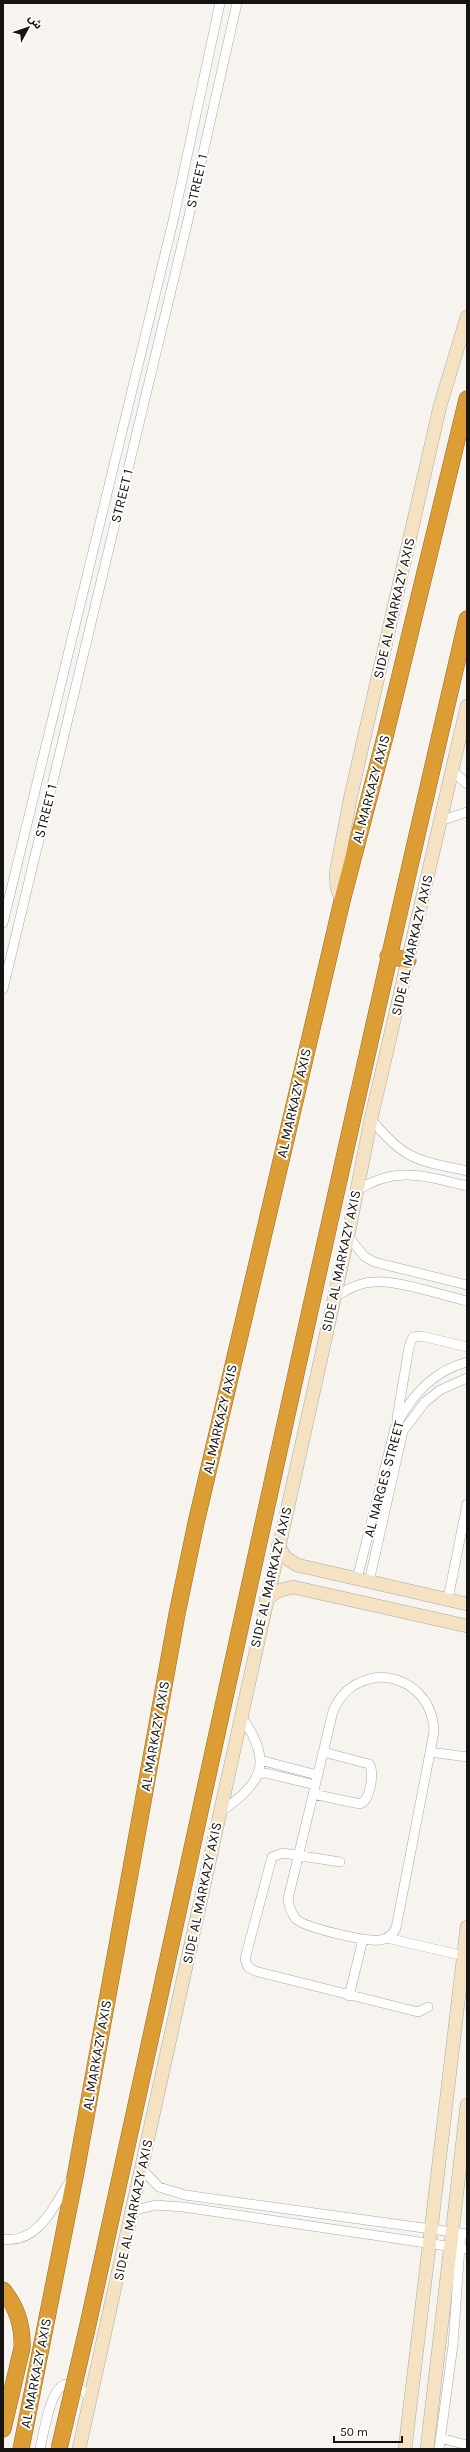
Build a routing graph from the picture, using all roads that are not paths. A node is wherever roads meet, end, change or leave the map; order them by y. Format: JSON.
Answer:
{"nodes":[{"id":1,"x":220,"y":3,"type":"edge"},
{"id":2,"x":237,"y":3,"type":"edge"},
{"id":3,"x":467,"y":317,"type":"edge"},
{"id":4,"x":467,"y":399,"type":"edge"},
{"id":5,"x":467,"y":619,"type":"edge"},
{"id":6,"x":466,"y":711,"type":"edge"},
{"id":7,"x":451,"y":770,"type":"junction"},
{"id":8,"x":467,"y":784,"type":"edge"},
{"id":9,"x":467,"y":812,"type":"edge"},
{"id":10,"x":440,"y":821,"type":"junction"},
{"id":11,"x":342,"y":901,"type":"junction"},
{"id":12,"x":3,"y":923,"type":"edge"},
{"id":13,"x":388,"y":956,"type":"junction"},
{"id":14,"x":408,"y":960,"type":"junction"},
{"id":15,"x":3,"y":988,"type":"edge"},
{"id":16,"x":371,"y":1119,"type":"junction"},
{"id":17,"x":467,"y":1171,"type":"edge"},
{"id":18,"x":467,"y":1186,"type":"edge"},
{"id":19,"x":356,"y":1191,"type":"junction"},
{"id":20,"x":348,"y":1236,"type":"junction"},
{"id":21,"x":467,"y":1285,"type":"edge"},
{"id":22,"x":333,"y":1298,"type":"junction"},
{"id":23,"x":467,"y":1301,"type":"edge"},
{"id":24,"x":467,"y":1347,"type":"edge"},
{"id":25,"x":467,"y":1362,"type":"edge"},
{"id":26,"x":467,"y":1378,"type":"edge"},
{"id":27,"x":395,"y":1428,"type":"junction"},
{"id":28,"x":467,"y":1504,"type":"edge"},
{"id":29,"x":278,"y":1546,"type":"junction"},
{"id":30,"x":315,"y":1569,"type":"junction"},
{"id":31,"x":363,"y":1581,"type":"junction"},
{"id":32,"x":308,"y":1589,"type":"junction"},
{"id":33,"x":266,"y":1600,"type":"junction"},
{"id":34,"x":448,"y":1600,"type":"junction"},
{"id":35,"x":467,"y":1604,"type":"edge"},
{"id":36,"x":467,"y":1626,"type":"edge"},
{"id":37,"x":241,"y":1716,"type":"junction"},
{"id":38,"x":323,"y":1752,"type":"junction"},
{"id":39,"x":430,"y":1752,"type":"junction"},
{"id":40,"x":467,"y":1757,"type":"edge"},
{"id":41,"x":260,"y":1760,"type":"junction"},
{"id":42,"x":258,"y":1774,"type":"junction"},
{"id":43,"x":317,"y":1775,"type":"junction"},
{"id":44,"x":315,"y":1784,"type":"junction"},
{"id":45,"x":313,"y":1794,"type":"junction"},
{"id":46,"x":220,"y":1812,"type":"junction"},
{"id":47,"x":297,"y":1855,"type":"junction"},
{"id":48,"x":340,"y":1862,"type":"dead end"},
{"id":49,"x":467,"y":1927,"type":"edge"},
{"id":50,"x":387,"y":1938,"type":"junction"},
{"id":51,"x":363,"y":1939,"type":"junction"},
{"id":52,"x":464,"y":1956,"type":"junction"},
{"id":53,"x":349,"y":1996,"type":"junction"},
{"id":54,"x":428,"y":2007,"type":"dead end"},
{"id":55,"x":467,"y":2104,"type":"edge"},
{"id":56,"x":141,"y":2168,"type":"junction"},
{"id":57,"x":76,"y":2172,"type":"junction"},
{"id":58,"x":185,"y":2195,"type":"junction"},
{"id":59,"x":183,"y":2207,"type":"junction"},
{"id":60,"x":133,"y":2211,"type":"junction"},
{"id":61,"x":431,"y":2229,"type":"junction"},
{"id":62,"x":460,"y":2233,"type":"edge"},
{"id":63,"x":3,"y":2240,"type":"edge"},
{"id":64,"x":429,"y":2244,"type":"junction"},
{"id":65,"x":459,"y":2248,"type":"edge"},
{"id":66,"x":3,"y":2290,"type":"edge"},
{"id":67,"x":90,"y":2399,"type":"junction"},
{"id":68,"x":3,"y":2429,"type":"edge"},
{"id":69,"x":440,"y":2438,"type":"junction"},
{"id":70,"x":467,"y":2445,"type":"edge"},
{"id":71,"x":21,"y":2449,"type":"edge"},
{"id":72,"x":40,"y":2449,"type":"edge"},
{"id":73,"x":59,"y":2449,"type":"edge"},
{"id":74,"x":79,"y":2449,"type":"edge"},
{"id":75,"x":404,"y":2449,"type":"edge"},
{"id":76,"x":427,"y":2449,"type":"edge"},
{"id":77,"x":438,"y":2449,"type":"edge"}],
"edges":[{"from":1,"to":12,"type":"street","name":"STREET 1"},
{"from":2,"to":15,"type":"street","name":"STREET 1"},
{"from":3,"to":11,"type":"main road","name":"SIDE AL MARKAZY AXIS"},
{"from":4,"to":11,"type":"highway","name":"AL MARKAZY AXIS"},
{"from":5,"to":13,"type":"highway"},
{"from":6,"to":7,"type":"main road","name":"SIDE AL MARKAZY AXIS"},
{"from":7,"to":8,"type":"street"},
{"from":7,"to":10,"type":"main road","name":"SIDE AL MARKAZY AXIS"},
{"from":9,"to":10,"type":"street"},
{"from":10,"to":14,"type":"main road","name":"SIDE AL MARKAZY AXIS"},
{"from":11,"to":57,"type":"highway","name":"AL MARKAZY AXIS"},
{"from":13,"to":14,"type":"highway"},
{"from":13,"to":73,"type":"highway","bridge":true},
{"from":14,"to":16,"type":"main road","name":"SIDE AL MARKAZY AXIS"},
{"from":16,"to":17,"type":"street"},
{"from":16,"to":19,"type":"main road","name":"SIDE AL MARKAZY AXIS"},
{"from":18,"to":19,"type":"street"},
{"from":19,"to":20,"type":"main road","name":"SIDE AL MARKAZY AXIS"},
{"from":20,"to":21,"type":"street"},
{"from":20,"to":22,"type":"main road","name":"SIDE AL MARKAZY AXIS"},
{"from":22,"to":23,"type":"street"},
{"from":22,"to":29,"type":"main road","name":"SIDE AL MARKAZY AXIS"},
{"from":24,"to":27,"type":"street"},
{"from":25,"to":27,"type":"street","name":"AL NARGES STREET"},
{"from":26,"to":31,"type":"street","name":"AL NARGES STREET"},
{"from":27,"to":31,"type":"street","name":"AL NARGES STREET"},
{"from":28,"to":34,"type":"street"},
{"from":29,"to":30,"type":"main road"},
{"from":29,"to":33,"type":"main road","name":"SIDE AL MARKAZY AXIS"},
{"from":30,"to":31,"type":"main road"},
{"from":30,"to":32,"type":"main road"},
{"from":31,"to":34,"type":"main road"},
{"from":32,"to":33,"type":"main road"},
{"from":32,"to":36,"type":"main road"},
{"from":33,"to":37,"type":"main road","name":"SIDE AL MARKAZY AXIS"},
{"from":34,"to":35,"type":"main road"},
{"from":37,"to":41,"type":"street"},
{"from":37,"to":46,"type":"main road","name":"SIDE AL MARKAZY AXIS"},
{"from":38,"to":39,"type":"street"},
{"from":38,"to":43,"type":"street"},
{"from":38,"to":45,"type":"street"},
{"from":39,"to":40,"type":"street"},
{"from":39,"to":50,"type":"street"},
{"from":41,"to":42,"type":"street"},
{"from":41,"to":43,"type":"street"},
{"from":42,"to":44,"type":"street"},
{"from":42,"to":46,"type":"street"},
{"from":43,"to":44,"type":"street"},
{"from":44,"to":45,"type":"street"},
{"from":45,"to":47,"type":"street"},
{"from":46,"to":56,"type":"main road","name":"SIDE AL MARKAZY AXIS"},
{"from":47,"to":48,"type":"street"},
{"from":47,"to":51,"type":"street"},
{"from":47,"to":53,"type":"street"},
{"from":49,"to":52,"type":"main road"},
{"from":50,"to":51,"type":"street"},
{"from":50,"to":52,"type":"street"},
{"from":51,"to":53,"type":"street"},
{"from":52,"to":61,"type":"main road"},
{"from":53,"to":54,"type":"street"},
{"from":55,"to":62,"type":"main road"},
{"from":56,"to":58,"type":"street"},
{"from":56,"to":60,"type":"main road","name":"SIDE AL MARKAZY AXIS"},
{"from":57,"to":63,"type":"street"},
{"from":57,"to":71,"type":"highway","name":"AL MARKAZY AXIS"},
{"from":58,"to":59,"type":"street"},
{"from":58,"to":61,"type":"street"},
{"from":59,"to":60,"type":"street"},
{"from":59,"to":64,"type":"street"},
{"from":60,"to":67,"type":"main road","name":"SIDE AL MARKAZY AXIS"},
{"from":61,"to":62,"type":"street"},
{"from":61,"to":64,"type":"main road"},
{"from":62,"to":65,"type":"main road"},
{"from":64,"to":65,"type":"street"},
{"from":64,"to":75,"type":"main road"},
{"from":65,"to":69,"type":"street"},
{"from":65,"to":76,"type":"main road"},
{"from":66,"to":68,"type":"highway"},
{"from":67,"to":72,"type":"street"},
{"from":67,"to":74,"type":"main road","name":"SIDE AL MARKAZY AXIS"},
{"from":69,"to":70,"type":"street"},
{"from":69,"to":77,"type":"street"}]}
